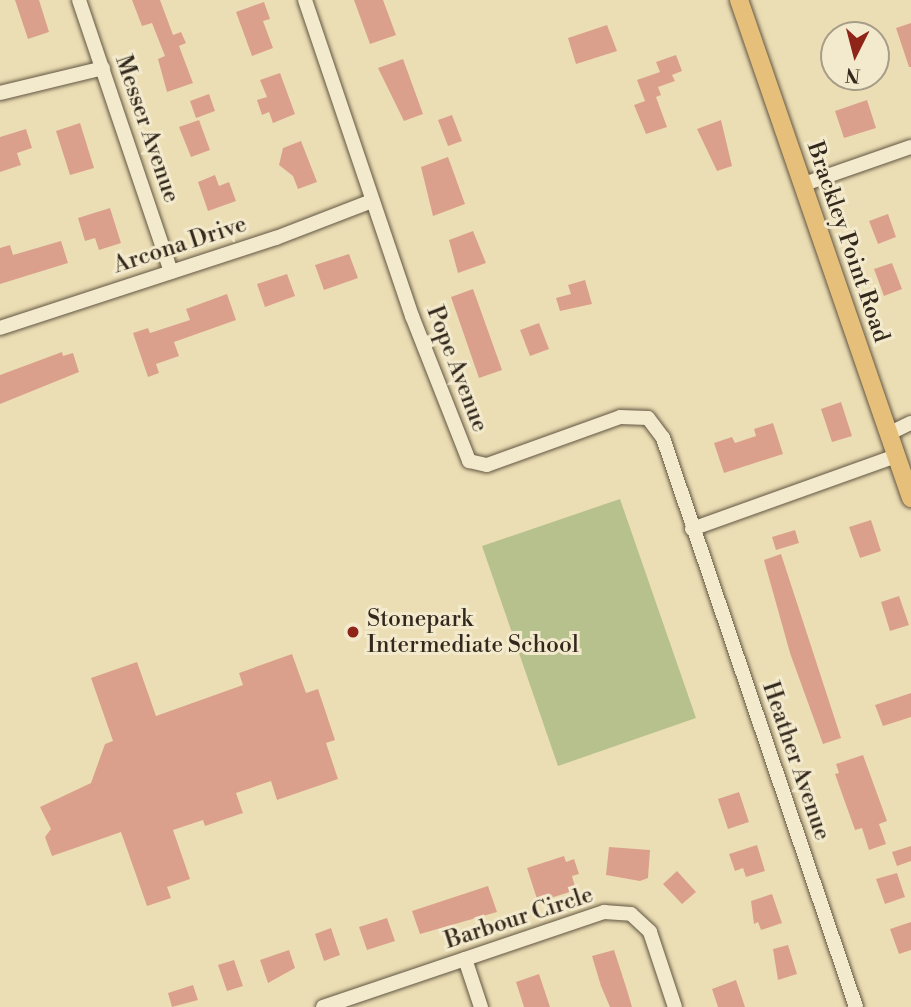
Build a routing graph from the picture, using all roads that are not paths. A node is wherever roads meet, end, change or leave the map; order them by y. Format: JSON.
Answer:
{"nodes":[{"id":1,"x":79,"y":0,"type":"edge"},
{"id":2,"x":305,"y":0,"type":"edge"},
{"id":3,"x":739,"y":0,"type":"edge"},
{"id":4,"x":103,"y":68,"type":"junction"},
{"id":5,"x":0,"y":93,"type":"edge"},
{"id":6,"x":911,"y":147,"type":"edge"},
{"id":7,"x":803,"y":184,"type":"junction"},
{"id":8,"x":372,"y":201,"type":"junction"},
{"id":9,"x":171,"y":272,"type":"junction"},
{"id":10,"x":0,"y":328,"type":"edge"},
{"id":11,"x":911,"y":423,"type":"edge"},
{"id":12,"x":888,"y":434,"type":"junction"},
{"id":13,"x":896,"y":456,"type":"junction"},
{"id":14,"x":911,"y":498,"type":"edge"},
{"id":15,"x":692,"y":529,"type":"junction"},
{"id":16,"x":465,"y":959,"type":"junction"},
{"id":17,"x":323,"y":1007,"type":"edge"},
{"id":18,"x":481,"y":1007,"type":"edge"},
{"id":19,"x":675,"y":1007,"type":"edge"},
{"id":20,"x":856,"y":1007,"type":"edge"}],
"edges":[{"from":1,"to":4,"type":"street","name":"Messer Avenue"},
{"from":2,"to":8,"type":"street","name":"Pope Avenue"},
{"from":3,"to":7,"type":"main road","name":"Brackley Point Road"},
{"from":4,"to":5,"type":"street"},
{"from":4,"to":9,"type":"street","name":"Messer Avenue"},
{"from":6,"to":7,"type":"street"},
{"from":7,"to":12,"type":"main road","name":"Brackley Point Road"},
{"from":8,"to":9,"type":"street","name":"Arcona Drive"},
{"from":8,"to":15,"type":"street","name":"Pope Avenue"},
{"from":9,"to":10,"type":"street","name":"Arcona Drive"},
{"from":11,"to":12,"type":"street"},
{"from":12,"to":13,"type":"main road","name":"Brackley Point Road"},
{"from":13,"to":14,"type":"main road","name":"Brackley Point Road"},
{"from":13,"to":15,"type":"street"},
{"from":15,"to":20,"type":"street","name":"Heather Avenue"},
{"from":16,"to":17,"type":"street","name":"Barbour Circle"},
{"from":16,"to":18,"type":"street"},
{"from":16,"to":19,"type":"street","name":"Barbour Circle"}]}
